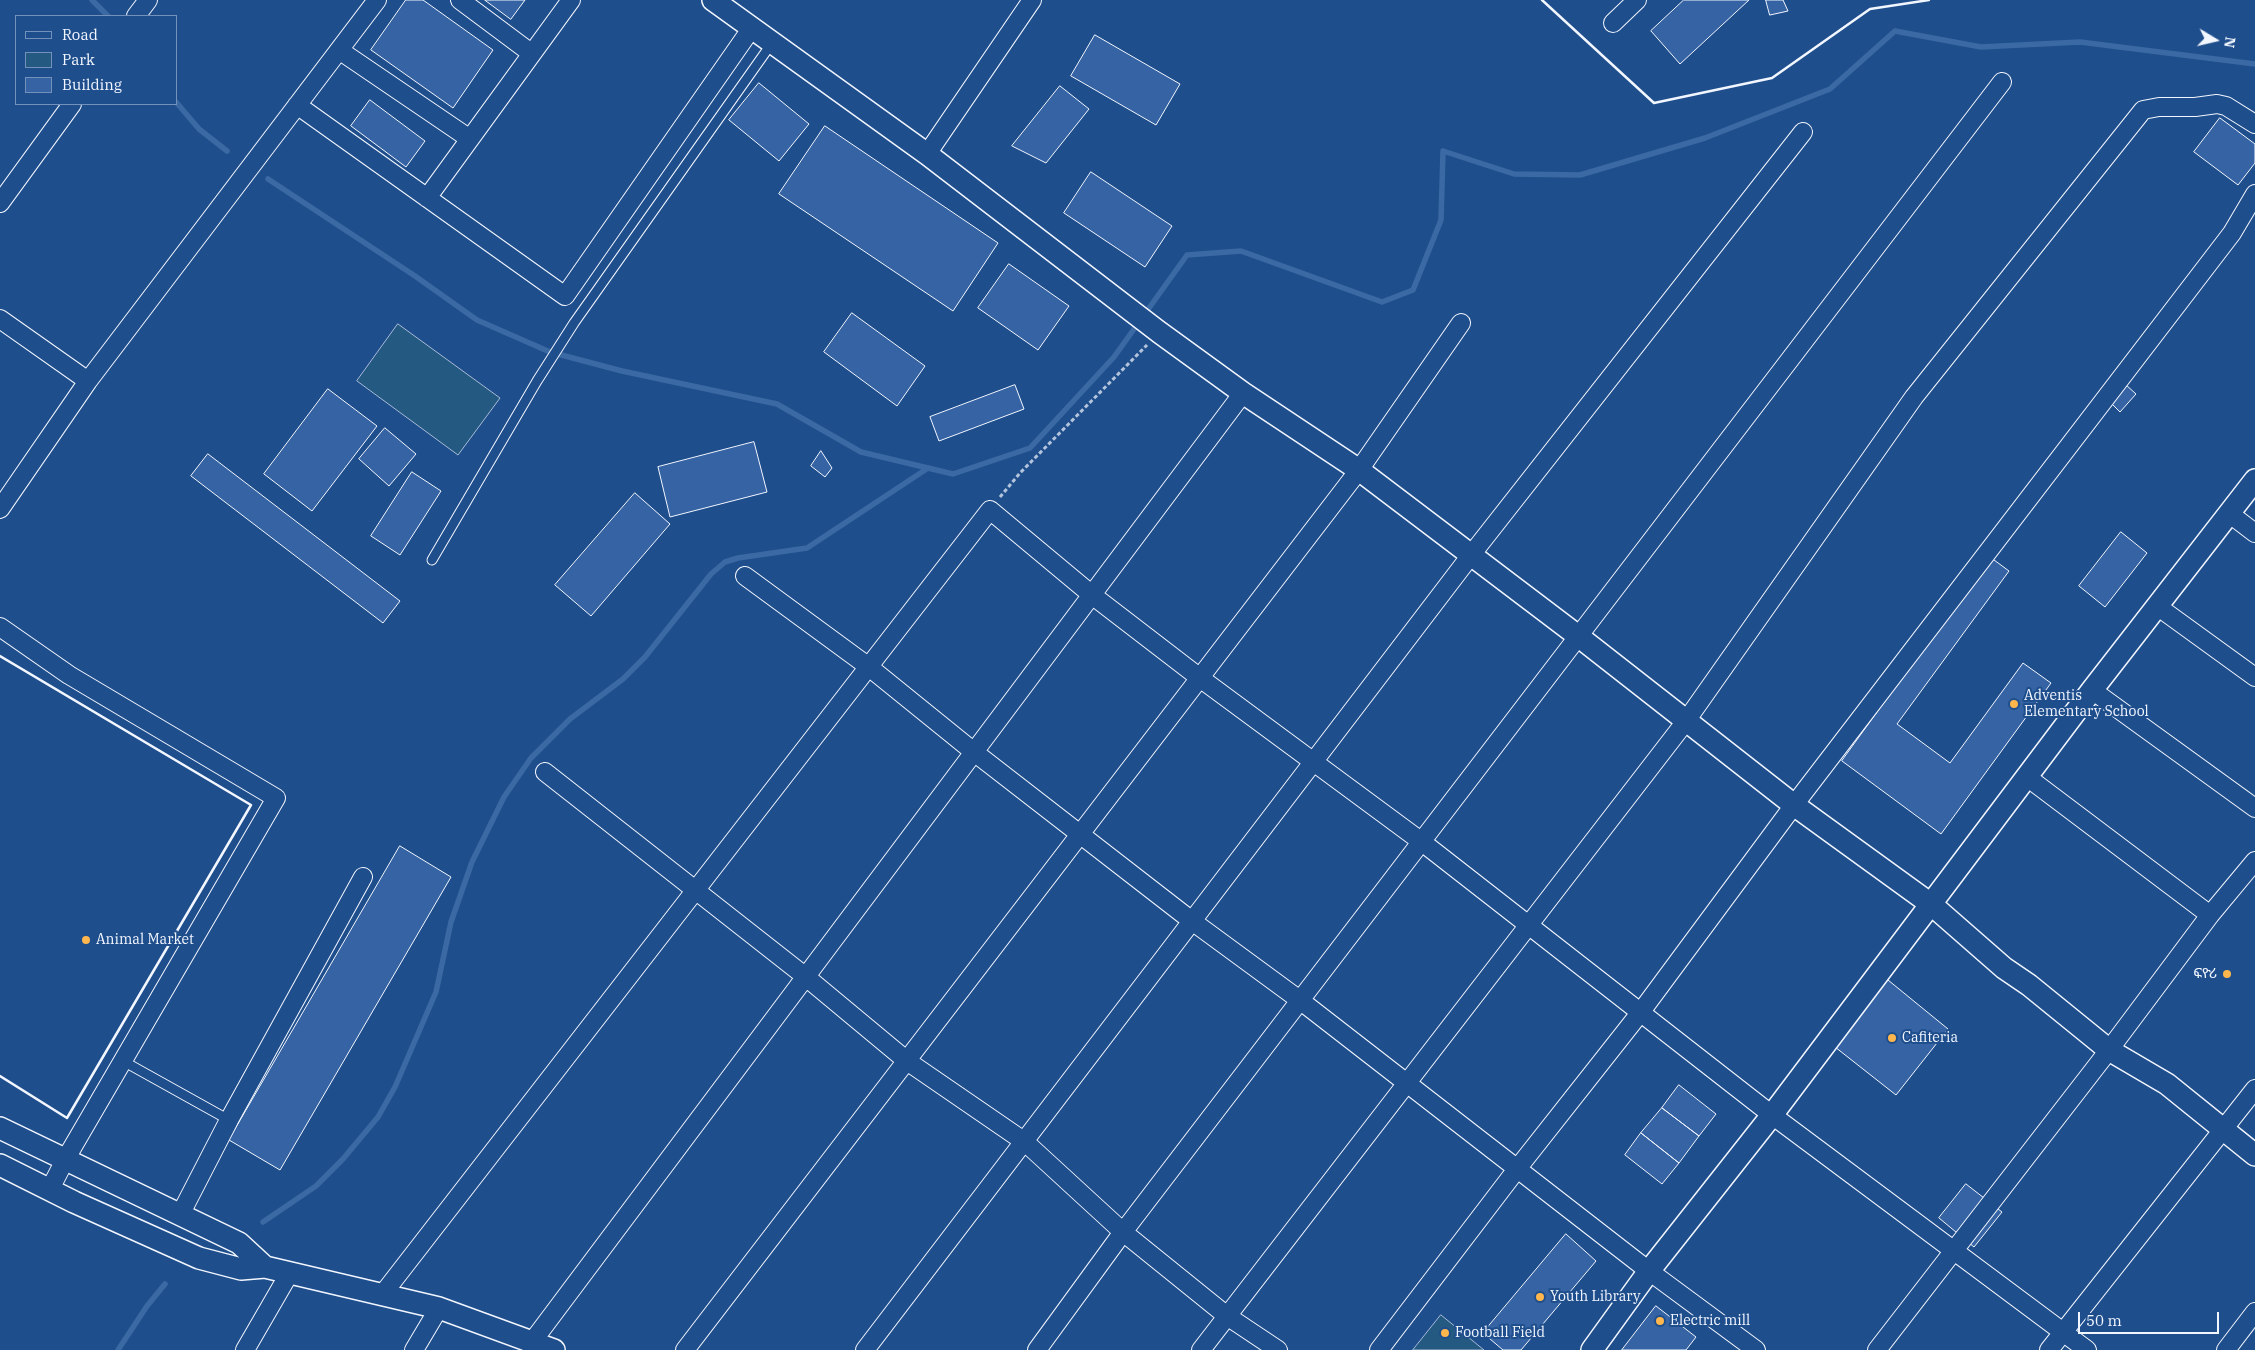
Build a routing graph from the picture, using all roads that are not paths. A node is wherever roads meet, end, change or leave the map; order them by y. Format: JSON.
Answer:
{"nodes":[{"id":1,"x":148,"y":0,"type":"edge"},
{"id":2,"x":377,"y":0,"type":"edge"},
{"id":3,"x":460,"y":0,"type":"edge"},
{"id":4,"x":571,"y":0,"type":"edge"},
{"id":5,"x":713,"y":0,"type":"edge"},
{"id":6,"x":1032,"y":0,"type":"edge"},
{"id":7,"x":1637,"y":0,"type":"edge"},
{"id":8,"x":137,"y":15,"type":"edge"},
{"id":9,"x":1613,"y":23,"type":"dead end"},
{"id":10,"x":751,"y":29,"type":"junction"},
{"id":11,"x":772,"y":43,"type":"junction"},
{"id":12,"x":339,"y":50,"type":"junction"},
{"id":13,"x":531,"y":53,"type":"junction"},
{"id":14,"x":2002,"y":82,"type":"dead end"},
{"id":15,"x":71,"y":105,"type":"edge"},
{"id":16,"x":297,"y":105,"type":"junction"},
{"id":17,"x":2255,"y":124,"type":"edge"},
{"id":18,"x":1802,"y":132,"type":"dead end"},
{"id":19,"x":470,"y":139,"type":"junction"},
{"id":20,"x":927,"y":154,"type":"junction"},
{"id":21,"x":2255,"y":194,"type":"edge"},
{"id":22,"x":428,"y":198,"type":"junction"},
{"id":23,"x":0,"y":203,"type":"edge"},
{"id":24,"x":0,"y":319,"type":"edge"},
{"id":25,"x":1461,"y":323,"type":"dead end"},
{"id":26,"x":88,"y":381,"type":"junction"},
{"id":27,"x":1243,"y":392,"type":"junction"},
{"id":28,"x":1360,"y":470,"type":"junction"},
{"id":29,"x":2255,"y":480,"type":"edge"},
{"id":30,"x":3,"y":499,"type":"edge"},
{"id":31,"x":2230,"y":514,"type":"junction"},
{"id":32,"x":2255,"y":533,"type":"edge"},
{"id":33,"x":1471,"y":555,"type":"junction"},
{"id":34,"x":432,"y":560,"type":"dead end"},
{"id":35,"x":745,"y":576,"type":"dead end"},
{"id":36,"x":1092,"y":595,"type":"junction"},
{"id":37,"x":2158,"y":606,"type":"junction"},
{"id":38,"x":0,"y":627,"type":"edge"},
{"id":39,"x":1578,"y":636,"type":"junction"},
{"id":40,"x":869,"y":667,"type":"junction"},
{"id":41,"x":1200,"y":678,"type":"junction"},
{"id":42,"x":2255,"y":678,"type":"edge"},
{"id":43,"x":2092,"y":690,"type":"junction"},
{"id":44,"x":1686,"y":721,"type":"junction"},
{"id":45,"x":974,"y":752,"type":"junction"},
{"id":46,"x":1314,"y":761,"type":"junction"},
{"id":47,"x":545,"y":772,"type":"dead end"},
{"id":48,"x":2027,"y":777,"type":"junction"},
{"id":49,"x":1794,"y":805,"type":"junction"},
{"id":50,"x":2255,"y":808,"type":"edge"},
{"id":51,"x":1080,"y":835,"type":"junction"},
{"id":52,"x":1422,"y":842,"type":"junction"},
{"id":53,"x":2255,"y":861,"type":"edge"},
{"id":54,"x":363,"y":878,"type":"dead end"},
{"id":55,"x":695,"y":892,"type":"junction"},
{"id":56,"x":1932,"y":905,"type":"junction"},
{"id":57,"x":2210,"y":915,"type":"junction"},
{"id":58,"x":1192,"y":921,"type":"junction"},
{"id":59,"x":1528,"y":926,"type":"junction"},
{"id":60,"x":806,"y":977,"type":"junction"},
{"id":61,"x":1301,"y":1002,"type":"junction"},
{"id":62,"x":1640,"y":1013,"type":"junction"},
{"id":63,"x":2109,"y":1050,"type":"junction"},
{"id":64,"x":123,"y":1061,"type":"junction"},
{"id":65,"x":907,"y":1061,"type":"junction"},
{"id":66,"x":1406,"y":1084,"type":"junction"},
{"id":67,"x":2255,"y":1089,"type":"edge"},
{"id":68,"x":1772,"y":1115,"type":"junction"},
{"id":69,"x":228,"y":1120,"type":"junction"},
{"id":70,"x":0,"y":1128,"type":"edge"},
{"id":71,"x":2223,"y":1130,"type":"junction"},
{"id":72,"x":1025,"y":1142,"type":"junction"},
{"id":73,"x":2255,"y":1156,"type":"edge"},
{"id":74,"x":65,"y":1160,"type":"junction"},
{"id":75,"x":0,"y":1165,"type":"edge"},
{"id":76,"x":1517,"y":1169,"type":"junction"},
{"id":77,"x":50,"y":1189,"type":"junction"},
{"id":78,"x":180,"y":1215,"type":"junction"},
{"id":79,"x":1123,"y":1232,"type":"junction"},
{"id":80,"x":1954,"y":1250,"type":"junction"},
{"id":81,"x":264,"y":1267,"type":"junction"},
{"id":82,"x":1649,"y":1271,"type":"junction"},
{"id":83,"x":289,"y":1274,"type":"junction"},
{"id":84,"x":382,"y":1295,"type":"junction"},
{"id":85,"x":439,"y":1308,"type":"junction"},
{"id":86,"x":2255,"y":1312,"type":"edge"},
{"id":87,"x":1228,"y":1316,"type":"junction"},
{"id":88,"x":2063,"y":1332,"type":"junction"},
{"id":89,"x":532,"y":1342,"type":"junction"},
{"id":90,"x":245,"y":1350,"type":"edge"},
{"id":91,"x":414,"y":1350,"type":"edge"},
{"id":92,"x":554,"y":1350,"type":"edge"},
{"id":93,"x":685,"y":1350,"type":"edge"},
{"id":94,"x":865,"y":1350,"type":"edge"},
{"id":95,"x":1037,"y":1350,"type":"edge"},
{"id":96,"x":1201,"y":1350,"type":"edge"},
{"id":97,"x":1278,"y":1350,"type":"edge"},
{"id":98,"x":1379,"y":1350,"type":"edge"},
{"id":99,"x":1592,"y":1350,"type":"edge"},
{"id":100,"x":1756,"y":1350,"type":"edge"},
{"id":101,"x":1876,"y":1350,"type":"edge"},
{"id":102,"x":2049,"y":1350,"type":"edge"},
{"id":103,"x":2087,"y":1350,"type":"edge"},
{"id":104,"x":2226,"y":1350,"type":"edge"}],
"edges":[{"from":1,"to":8,"type":"street"},
{"from":2,"to":12,"type":"street"},
{"from":3,"to":13,"type":"street"},
{"from":4,"to":13,"type":"street"},
{"from":5,"to":10,"type":"street"},
{"from":6,"to":20,"type":"street"},
{"from":7,"to":9,"type":"street"},
{"from":10,"to":11,"type":"street"},
{"from":10,"to":22,"type":"street"},
{"from":11,"to":20,"type":"street"},
{"from":11,"to":34,"type":"lane"},
{"from":12,"to":16,"type":"street"},
{"from":12,"to":19,"type":"street"},
{"from":13,"to":19,"type":"street"},
{"from":14,"to":39,"type":"street"},
{"from":15,"to":23,"type":"street"},
{"from":16,"to":22,"type":"street"},
{"from":16,"to":26,"type":"street"},
{"from":17,"to":44,"type":"street"},
{"from":18,"to":33,"type":"street"},
{"from":19,"to":22,"type":"street"},
{"from":20,"to":27,"type":"street"},
{"from":21,"to":49,"type":"street"},
{"from":24,"to":26,"type":"street"},
{"from":25,"to":28,"type":"street"},
{"from":26,"to":30,"type":"street"},
{"from":27,"to":28,"type":"street"},
{"from":27,"to":36,"type":"street"},
{"from":28,"to":33,"type":"street"},
{"from":28,"to":41,"type":"street"},
{"from":29,"to":31,"type":"street"},
{"from":31,"to":32,"type":"street"},
{"from":31,"to":37,"type":"street"},
{"from":33,"to":39,"type":"street"},
{"from":33,"to":46,"type":"street"},
{"from":35,"to":40,"type":"street"},
{"from":36,"to":40,"type":"street"},
{"from":36,"to":41,"type":"street"},
{"from":36,"to":45,"type":"street"},
{"from":37,"to":42,"type":"street"},
{"from":37,"to":43,"type":"street"},
{"from":38,"to":64,"type":"street"},
{"from":39,"to":44,"type":"street"},
{"from":39,"to":52,"type":"street"},
{"from":40,"to":45,"type":"street"},
{"from":40,"to":55,"type":"street"},
{"from":41,"to":46,"type":"street"},
{"from":41,"to":51,"type":"street"},
{"from":43,"to":48,"type":"street"},
{"from":43,"to":50,"type":"street"},
{"from":44,"to":49,"type":"street"},
{"from":44,"to":59,"type":"street"},
{"from":45,"to":51,"type":"street"},
{"from":45,"to":60,"type":"street"},
{"from":46,"to":52,"type":"street"},
{"from":46,"to":58,"type":"street"},
{"from":47,"to":55,"type":"street"},
{"from":48,"to":56,"type":"street"},
{"from":48,"to":57,"type":"street"},
{"from":49,"to":56,"type":"street"},
{"from":49,"to":62,"type":"street"},
{"from":51,"to":58,"type":"street"},
{"from":51,"to":65,"type":"street"},
{"from":52,"to":59,"type":"street"},
{"from":52,"to":61,"type":"street"},
{"from":53,"to":57,"type":"street"},
{"from":54,"to":69,"type":"street"},
{"from":55,"to":60,"type":"street"},
{"from":55,"to":84,"type":"street"},
{"from":56,"to":63,"type":"street"},
{"from":56,"to":68,"type":"street"},
{"from":57,"to":63,"type":"street"},
{"from":58,"to":61,"type":"street"},
{"from":58,"to":72,"type":"street"},
{"from":59,"to":62,"type":"street"},
{"from":59,"to":66,"type":"street"},
{"from":60,"to":65,"type":"street"},
{"from":60,"to":89,"type":"street"},
{"from":61,"to":66,"type":"street"},
{"from":61,"to":79,"type":"street"},
{"from":62,"to":68,"type":"street"},
{"from":62,"to":76,"type":"street"},
{"from":63,"to":71,"type":"street"},
{"from":63,"to":80,"type":"street"},
{"from":64,"to":69,"type":"lane"},
{"from":64,"to":74,"type":"street"},
{"from":65,"to":72,"type":"street"},
{"from":65,"to":93,"type":"street"},
{"from":66,"to":76,"type":"street"},
{"from":66,"to":87,"type":"street"},
{"from":67,"to":71,"type":"street"},
{"from":68,"to":80,"type":"street"},
{"from":68,"to":82,"type":"street"},
{"from":69,"to":78,"type":"street"},
{"from":70,"to":74,"type":"street"},
{"from":71,"to":73,"type":"street"},
{"from":71,"to":88,"type":"street"},
{"from":72,"to":79,"type":"street"},
{"from":72,"to":94,"type":"street"},
{"from":74,"to":77,"type":"street"},
{"from":74,"to":78,"type":"street"},
{"from":75,"to":77,"type":"street"},
{"from":76,"to":82,"type":"street"},
{"from":76,"to":98,"type":"street"},
{"from":77,"to":81,"type":"street"},
{"from":78,"to":81,"type":"street"},
{"from":79,"to":87,"type":"street"},
{"from":79,"to":95,"type":"street"},
{"from":80,"to":88,"type":"street"},
{"from":80,"to":101,"type":"street"},
{"from":81,"to":83,"type":"street"},
{"from":82,"to":99,"type":"street"},
{"from":82,"to":100,"type":"street"},
{"from":83,"to":84,"type":"street"},
{"from":83,"to":90,"type":"street"},
{"from":84,"to":85,"type":"street"},
{"from":85,"to":89,"type":"street"},
{"from":85,"to":91,"type":"street"},
{"from":86,"to":104,"type":"street"},
{"from":87,"to":96,"type":"street"},
{"from":87,"to":97,"type":"street"},
{"from":88,"to":102,"type":"street"},
{"from":88,"to":103,"type":"street"},
{"from":89,"to":92,"type":"street"}]}
